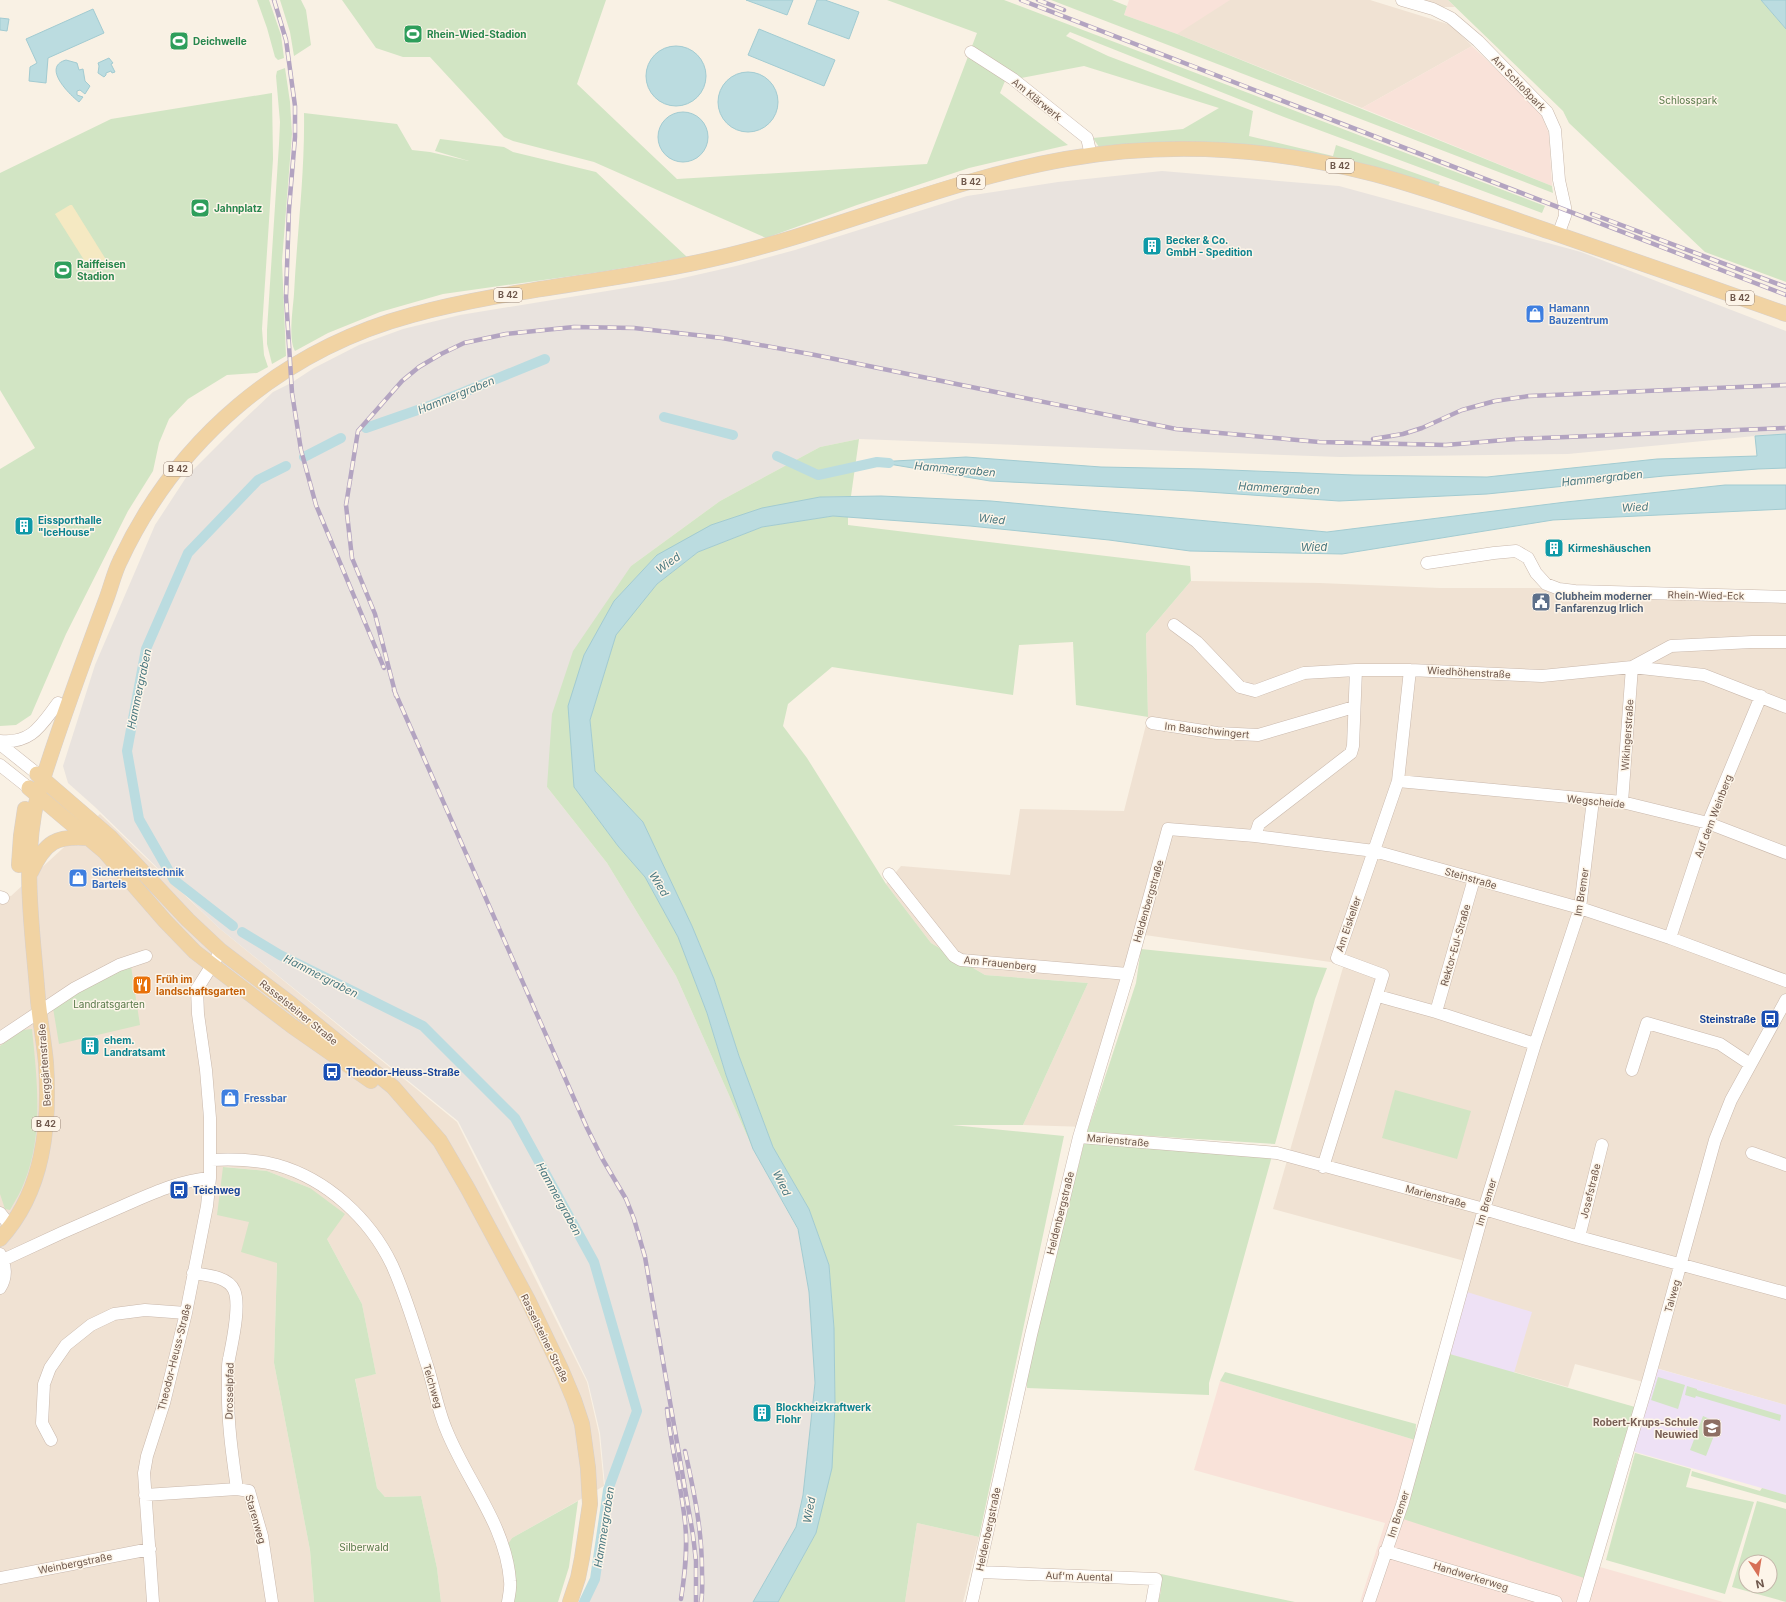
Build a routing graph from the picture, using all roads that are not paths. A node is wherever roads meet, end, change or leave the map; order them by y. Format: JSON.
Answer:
{"nodes":[{"id":1,"x":1406,"y":1,"type":"edge"},
{"id":2,"x":971,"y":52,"type":"dead end"},
{"id":3,"x":1091,"y":155,"type":"junction"},
{"id":4,"x":1558,"y":235,"type":"junction"},
{"id":5,"x":1786,"y":314,"type":"edge"},
{"id":6,"x":1427,"y":563,"type":"dead end"},
{"id":7,"x":114,"y":575,"type":"junction"},
{"id":8,"x":1786,"y":597,"type":"edge"},
{"id":9,"x":1174,"y":625,"type":"dead end"},
{"id":10,"x":1786,"y":642,"type":"edge"},
{"id":11,"x":1632,"y":667,"type":"junction"},
{"id":12,"x":1356,"y":670,"type":"junction"},
{"id":13,"x":1410,"y":670,"type":"junction"},
{"id":14,"x":1761,"y":696,"type":"junction"},
{"id":15,"x":58,"y":703,"type":"junction"},
{"id":16,"x":1354,"y":707,"type":"junction"},
{"id":17,"x":1786,"y":707,"type":"edge"},
{"id":18,"x":1152,"y":723,"type":"dead end"},
{"id":19,"x":0,"y":741,"type":"edge"},
{"id":20,"x":0,"y":744,"type":"edge"},
{"id":21,"x":0,"y":765,"type":"edge"},
{"id":22,"x":39,"y":775,"type":"junction"},
{"id":23,"x":1398,"y":781,"type":"junction"},
{"id":24,"x":34,"y":792,"type":"junction"},
{"id":25,"x":1593,"y":800,"type":"junction"},
{"id":26,"x":1622,"y":802,"type":"junction"},
{"id":27,"x":1708,"y":823,"type":"junction"},
{"id":28,"x":1168,"y":829,"type":"joint"},
{"id":29,"x":1255,"y":836,"type":"junction"},
{"id":30,"x":90,"y":838,"type":"junction"},
{"id":31,"x":1374,"y":851,"type":"junction"},
{"id":32,"x":1786,"y":853,"type":"edge"},
{"id":33,"x":889,"y":874,"type":"dead end"},
{"id":34,"x":29,"y":877,"type":"junction"},
{"id":35,"x":1474,"y":879,"type":"junction"},
{"id":36,"x":1580,"y":908,"type":"junction"},
{"id":37,"x":1670,"y":938,"type":"junction"},
{"id":38,"x":221,"y":951,"type":"junction"},
{"id":39,"x":146,"y":956,"type":"dead end"},
{"id":40,"x":212,"y":966,"type":"junction"},
{"id":41,"x":1128,"y":974,"type":"junction"},
{"id":42,"x":1786,"y":981,"type":"edge"},
{"id":43,"x":1378,"y":996,"type":"junction"},
{"id":44,"x":1786,"y":1000,"type":"edge"},
{"id":45,"x":39,"y":1006,"type":"junction"},
{"id":46,"x":1436,"y":1012,"type":"junction"},
{"id":47,"x":0,"y":1038,"type":"edge"},
{"id":48,"x":1535,"y":1044,"type":"junction"},
{"id":49,"x":1750,"y":1064,"type":"junction"},
{"id":50,"x":1632,"y":1070,"type":"dead end"},
{"id":51,"x":406,"y":1103,"type":"junction"},
{"id":52,"x":1079,"y":1137,"type":"junction"},
{"id":53,"x":1602,"y":1145,"type":"dead end"},
{"id":54,"x":1752,"y":1153,"type":"dead end"},
{"id":55,"x":211,"y":1160,"type":"junction"},
{"id":56,"x":1786,"y":1165,"type":"edge"},
{"id":57,"x":1323,"y":1167,"type":"junction"},
{"id":58,"x":210,"y":1178,"type":"junction"},
{"id":59,"x":1484,"y":1209,"type":"junction"},
{"id":60,"x":0,"y":1213,"type":"edge"},
{"id":61,"x":11,"y":1227,"type":"junction"},
{"id":62,"x":1579,"y":1237,"type":"junction"},
{"id":63,"x":0,"y":1239,"type":"edge"},
{"id":64,"x":2,"y":1257,"type":"edge"},
{"id":65,"x":1681,"y":1265,"type":"junction"},
{"id":66,"x":193,"y":1273,"type":"junction"},
{"id":67,"x":0,"y":1288,"type":"edge"},
{"id":68,"x":1786,"y":1293,"type":"edge"},
{"id":69,"x":186,"y":1313,"type":"junction"},
{"id":70,"x":51,"y":1440,"type":"dead end"},
{"id":71,"x":237,"y":1489,"type":"junction"},
{"id":72,"x":145,"y":1495,"type":"junction"},
{"id":73,"x":150,"y":1549,"type":"junction"},
{"id":74,"x":1385,"y":1551,"type":"junction"},
{"id":75,"x":979,"y":1572,"type":"junction"},
{"id":76,"x":0,"y":1578,"type":"edge"},
{"id":77,"x":153,"y":1602,"type":"edge"},
{"id":78,"x":272,"y":1602,"type":"edge"},
{"id":79,"x":508,"y":1602,"type":"edge"},
{"id":80,"x":570,"y":1602,"type":"edge"},
{"id":81,"x":972,"y":1602,"type":"edge"},
{"id":82,"x":1152,"y":1602,"type":"edge"},
{"id":83,"x":1369,"y":1602,"type":"edge"},
{"id":84,"x":1556,"y":1602,"type":"edge"},
{"id":85,"x":1583,"y":1602,"type":"edge"}],
"edges":[{"from":1,"to":4,"type":"street","name":"Am Schloßpark"},
{"from":2,"to":3,"type":"street","name":"Am Klärwerk"},
{"from":3,"to":4,"type":"main road","number":"B 42"},
{"from":3,"to":7,"type":"main road","number":"B 42"},
{"from":4,"to":5,"type":"main road","number":"B 42"},
{"from":6,"to":8,"type":"street","name":"Rhein-Wied-Eck"},
{"from":7,"to":15,"type":"main road","number":"B 42"},
{"from":7,"to":22,"type":"main road","number":"B 42"},
{"from":9,"to":12,"type":"street","name":"Wiedhöhenstraße"},
{"from":10,"to":11,"type":"street"},
{"from":11,"to":13,"type":"street","name":"Wiedhöhenstraße"},
{"from":11,"to":14,"type":"street","name":"Wiedhöhenstraße"},
{"from":11,"to":26,"type":"street","name":"Wikingerstraße"},
{"from":12,"to":13,"type":"street","name":"Wiedhöhenstraße"},
{"from":12,"to":16,"type":"street"},
{"from":13,"to":23,"type":"street","name":"Am Eiskeller"},
{"from":14,"to":17,"type":"street","name":"Wiedhöhenstraße"},
{"from":14,"to":27,"type":"street","name":"Auf dem Weinberg"},
{"from":15,"to":19,"type":"street"},
{"from":15,"to":22,"type":"main road","number":"B 42"},
{"from":16,"to":18,"type":"street","name":"Im Bauschwingert"},
{"from":16,"to":29,"type":"street"},
{"from":20,"to":22,"type":"street"},
{"from":21,"to":24,"type":"street"},
{"from":22,"to":24,"type":"main road","name":"Berggärtenstraße","number":"B 42"},
{"from":22,"to":38,"type":"main road","name":"Rasselsteiner Straße"},
{"from":23,"to":25,"type":"street","name":"Wegscheide"},
{"from":23,"to":31,"type":"street","name":"Am Eiskeller"},
{"from":24,"to":30,"type":"main road","name":"Rasselsteiner Straße"},
{"from":24,"to":34,"type":"main road","name":"Berggärtenstraße","number":"B 42"},
{"from":24,"to":45,"type":"main road","name":"Berggärtenstraße","number":"B 42"},
{"from":25,"to":26,"type":"street","name":"Wegscheide"},
{"from":25,"to":36,"type":"street","name":"Im Bremer"},
{"from":26,"to":27,"type":"street","name":"Wegscheide"},
{"from":27,"to":32,"type":"street","name":"Wegscheide"},
{"from":27,"to":37,"type":"street","name":"Auf dem Weinberg"},
{"from":28,"to":29,"type":"street","name":"Steinstraße"},
{"from":28,"to":41,"type":"street","name":"Heldenbergstraße"},
{"from":29,"to":31,"type":"street","name":"Steinstraße"},
{"from":30,"to":34,"type":"main road"},
{"from":30,"to":40,"type":"main road","name":"Rasselsteiner Straße"},
{"from":31,"to":35,"type":"street","name":"Steinstraße"},
{"from":31,"to":43,"type":"street","name":"Am Eiskeller"},
{"from":33,"to":41,"type":"street","name":"Am Frauenberg"},
{"from":34,"to":45,"type":"main road","name":"Berggärtenstraße","number":"B 42"},
{"from":35,"to":36,"type":"street","name":"Steinstraße"},
{"from":35,"to":46,"type":"street","name":"Rektor-Eul-Straße"},
{"from":36,"to":37,"type":"street","name":"Steinstraße"},
{"from":36,"to":48,"type":"street","name":"Im Bremer"},
{"from":37,"to":42,"type":"street","name":"Steinstraße"},
{"from":38,"to":40,"type":"street","name":"Theodor-Heuss-Straße"},
{"from":38,"to":51,"type":"main road","name":"Rasselsteiner Straße"},
{"from":39,"to":45,"type":"street"},
{"from":40,"to":51,"type":"main road","name":"Rasselsteiner Straße"},
{"from":40,"to":55,"type":"street","name":"Theodor-Heuss-Straße"},
{"from":41,"to":52,"type":"street","name":"Heldenbergstraße"},
{"from":43,"to":46,"type":"street"},
{"from":43,"to":57,"type":"street","name":"Am Eiskeller"},
{"from":44,"to":49,"type":"street","name":"Talweg"},
{"from":45,"to":47,"type":"street"},
{"from":45,"to":61,"type":"main road","name":"Berggärtenstraße","number":"B 42"},
{"from":46,"to":48,"type":"street"},
{"from":48,"to":59,"type":"street","name":"Im Bremer"},
{"from":49,"to":50,"type":"street"},
{"from":49,"to":65,"type":"street","name":"Talweg"},
{"from":51,"to":80,"type":"main road","name":"Rasselsteiner Straße"},
{"from":52,"to":57,"type":"street","name":"Marienstraße"},
{"from":52,"to":75,"type":"street","name":"Heldenbergstraße"},
{"from":53,"to":62,"type":"street","name":"Josefstraße"},
{"from":54,"to":56,"type":"street"},
{"from":55,"to":58,"type":"street","name":"Theodor-Heuss-Straße"},
{"from":55,"to":79,"type":"street","name":"Teichweg"},
{"from":57,"to":59,"type":"street","name":"Marienstraße"},
{"from":58,"to":64,"type":"street"},
{"from":58,"to":66,"type":"street","name":"Theodor-Heuss-Straße"},
{"from":59,"to":62,"type":"street","name":"Marienstraße"},
{"from":59,"to":74,"type":"street","name":"Im Bremer"},
{"from":60,"to":61,"type":"street"},
{"from":61,"to":63,"type":"main road","name":"Berggärtenstraße","number":"B 42"},
{"from":62,"to":65,"type":"street","name":"Marienstraße"},
{"from":64,"to":67,"type":"street"},
{"from":65,"to":68,"type":"street","name":"Marienstraße"},
{"from":65,"to":85,"type":"street","name":"Talweg"},
{"from":66,"to":69,"type":"street","name":"Theodor-Heuss-Straße"},
{"from":66,"to":71,"type":"street","name":"Drosselpfad"},
{"from":69,"to":70,"type":"street"},
{"from":69,"to":72,"type":"street","name":"Theodor-Heuss-Straße"},
{"from":71,"to":72,"type":"street","name":"Starenweg"},
{"from":71,"to":78,"type":"street","name":"Starenweg"},
{"from":72,"to":73,"type":"street","name":"Theodor-Heuss-Straße"},
{"from":73,"to":76,"type":"street","name":"Weinbergstraße"},
{"from":73,"to":77,"type":"street","name":"Theodor-Heuss-Straße"},
{"from":74,"to":83,"type":"street","name":"Im Bremer"},
{"from":74,"to":84,"type":"street","name":"Handwerkerweg"},
{"from":75,"to":81,"type":"street","name":"Heldenbergstraße"},
{"from":75,"to":82,"type":"street","name":"Auf'm Auental"}]}
